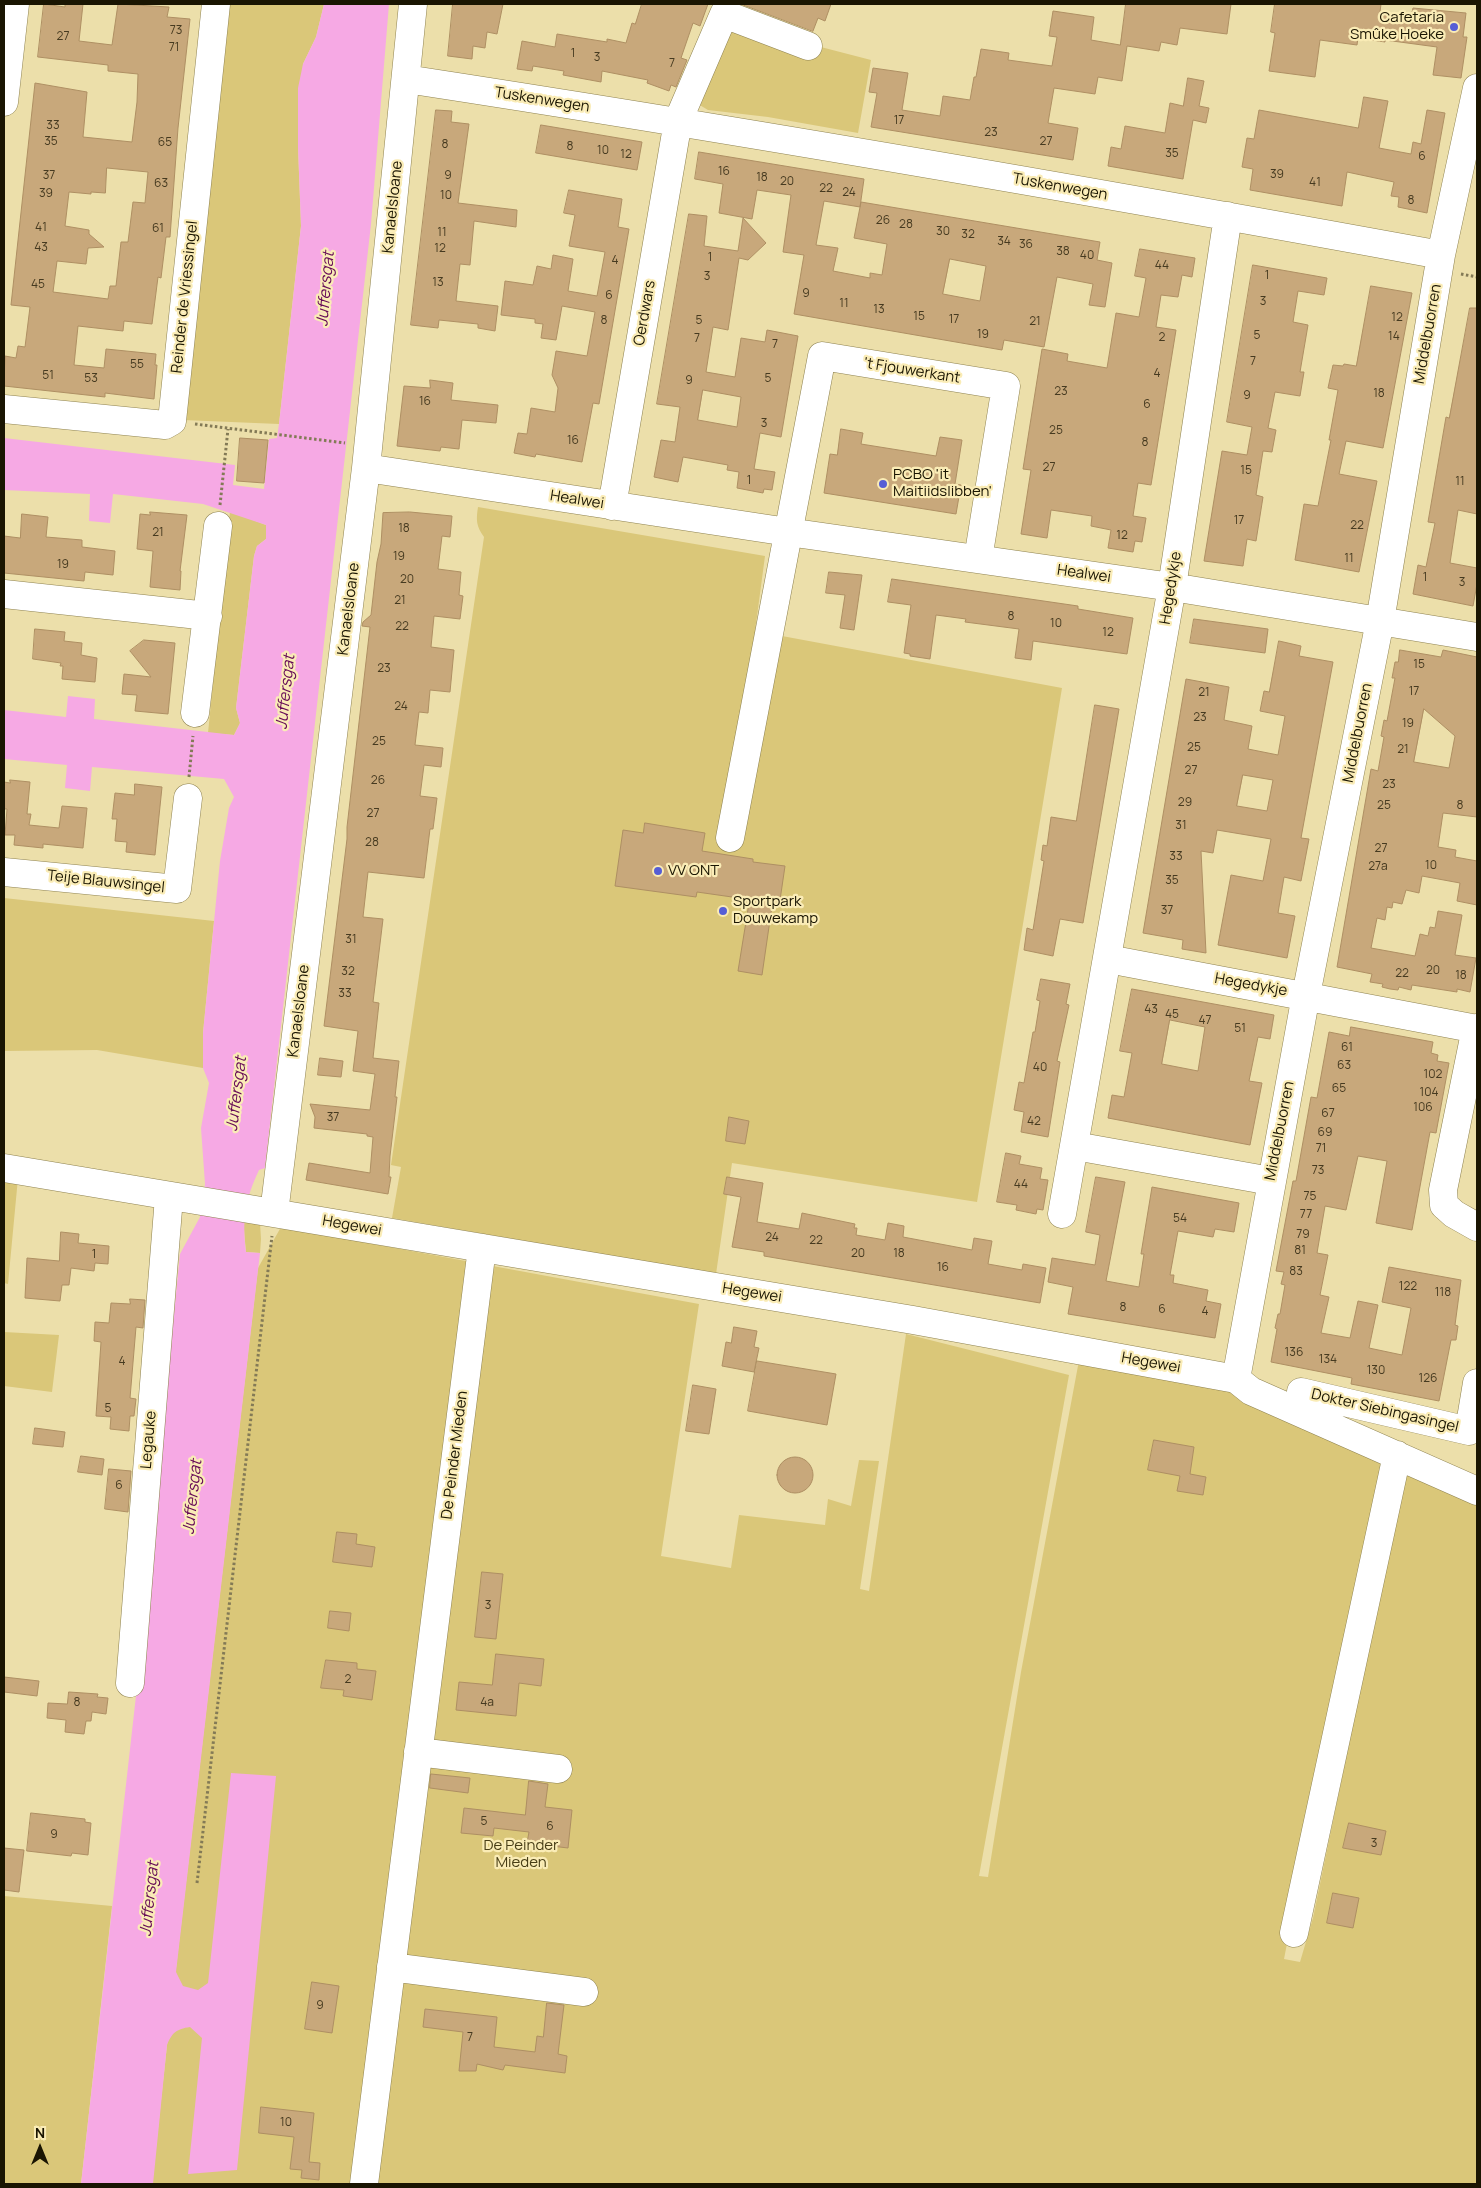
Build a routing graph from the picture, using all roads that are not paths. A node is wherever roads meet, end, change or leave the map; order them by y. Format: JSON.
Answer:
{"nodes":[{"id":1,"x":15,"y":4,"type":"edge"},
{"id":2,"x":216,"y":4,"type":"edge"},
{"id":3,"x":413,"y":4,"type":"edge"},
{"id":4,"x":808,"y":46,"type":"dead end"},
{"id":5,"x":406,"y":79,"type":"junction"},
{"id":6,"x":1477,"y":88,"type":"edge"},
{"id":7,"x":4,"y":102,"type":"edge"},
{"id":8,"x":678,"y":121,"type":"junction"},
{"id":9,"x":1228,"y":216,"type":"junction"},
{"id":10,"x":1441,"y":255,"type":"junction"},
{"id":11,"x":4,"y":409,"type":"edge"},
{"id":12,"x":366,"y":468,"type":"junction"},
{"id":13,"x":612,"y":506,"type":"junction"},
{"id":14,"x":218,"y":526,"type":"road end"},
{"id":15,"x":788,"y":532,"type":"junction"},
{"id":16,"x":978,"y":559,"type":"junction"},
{"id":17,"x":1172,"y":586,"type":"junction"},
{"id":18,"x":4,"y":594,"type":"edge"},
{"id":19,"x":208,"y":616,"type":"junction"},
{"id":20,"x":1380,"y":621,"type":"junction"},
{"id":21,"x":1477,"y":637,"type":"edge"},
{"id":22,"x":195,"y":713,"type":"road end"},
{"id":23,"x":188,"y":798,"type":"road end"},
{"id":24,"x":730,"y":838,"type":"dead end"},
{"id":25,"x":4,"y":872,"type":"edge"},
{"id":26,"x":1108,"y":959,"type":"junction"},
{"id":27,"x":1306,"y":995,"type":"junction"},
{"id":28,"x":1477,"y":1029,"type":"edge"},
{"id":29,"x":1075,"y":1146,"type":"junction"},
{"id":30,"x":4,"y":1168,"type":"edge"},
{"id":31,"x":1271,"y":1181,"type":"junction"},
{"id":32,"x":180,"y":1198,"type":"junction"},
{"id":33,"x":268,"y":1213,"type":"junction"},
{"id":34,"x":1062,"y":1214,"type":"dead end"},
{"id":35,"x":1477,"y":1226,"type":"edge"},
{"id":36,"x":482,"y":1248,"type":"junction"},
{"id":37,"x":1236,"y":1378,"type":"junction"},
{"id":38,"x":1477,"y":1383,"type":"edge"},
{"id":39,"x":1301,"y":1392,"type":"dead end"},
{"id":40,"x":1396,"y":1456,"type":"junction"},
{"id":41,"x":1477,"y":1491,"type":"edge"},
{"id":42,"x":130,"y":1683,"type":"dead end"},
{"id":43,"x":418,"y":1752,"type":"junction"},
{"id":44,"x":558,"y":1769,"type":"dead end"},
{"id":45,"x":1294,"y":1933,"type":"dead end"},
{"id":46,"x":391,"y":1967,"type":"junction"},
{"id":47,"x":584,"y":1992,"type":"dead end"},
{"id":48,"x":364,"y":2184,"type":"edge"}],
"edges":[{"from":1,"to":7,"type":"street"},
{"from":2,"to":11,"type":"street","name":"Reinder de Vriessingel"},
{"from":3,"to":5,"type":"street","name":"Kanaelsloane"},
{"from":4,"to":8,"type":"street"},
{"from":5,"to":8,"type":"street","name":"Tuskenwegen"},
{"from":5,"to":12,"type":"street","name":"Kanaelsloane"},
{"from":6,"to":10,"type":"street","name":"Middelbuorren"},
{"from":8,"to":9,"type":"street","name":"Tuskenwegen"},
{"from":8,"to":13,"type":"street","name":"Oerdwars"},
{"from":9,"to":10,"type":"street","name":"Tuskenwegen"},
{"from":9,"to":17,"type":"street","name":"Hegedykje"},
{"from":10,"to":20,"type":"street","name":"Middelbuorren"},
{"from":12,"to":13,"type":"street","name":"Healwei"},
{"from":12,"to":33,"type":"street","name":"Kanaelsloane"},
{"from":13,"to":15,"type":"street","name":"Healwei"},
{"from":14,"to":19,"type":"street"},
{"from":15,"to":16,"type":"street","name":"Healwei"},
{"from":15,"to":16,"type":"street","name":"'t Fjouwerkant"},
{"from":15,"to":24,"type":"street"},
{"from":16,"to":17,"type":"street","name":"Healwei"},
{"from":17,"to":20,"type":"street","name":"Healwei"},
{"from":17,"to":26,"type":"street","name":"Hegedykje"},
{"from":18,"to":19,"type":"street"},
{"from":19,"to":22,"type":"street"},
{"from":20,"to":21,"type":"street"},
{"from":20,"to":27,"type":"street","name":"Middelbuorren"},
{"from":23,"to":25,"type":"street","name":"Teije Blauwsingel"},
{"from":26,"to":27,"type":"street","name":"Hegedykje"},
{"from":26,"to":29,"type":"street","name":"Hegedykje"},
{"from":27,"to":28,"type":"street"},
{"from":27,"to":31,"type":"street","name":"Middelbuorren"},
{"from":28,"to":35,"type":"street"},
{"from":29,"to":31,"type":"street"},
{"from":29,"to":34,"type":"street","name":"Hegedykje"},
{"from":30,"to":32,"type":"street","name":"Hegewei"},
{"from":31,"to":37,"type":"street","name":"Middelbuorren"},
{"from":32,"to":33,"type":"street","name":"Hegewei"},
{"from":32,"to":42,"type":"street","name":"Legauke"},
{"from":33,"to":36,"type":"street","name":"Hegewei"},
{"from":36,"to":37,"type":"street","name":"Hegewei"},
{"from":36,"to":43,"type":"street","name":"De Peinder Mieden"},
{"from":37,"to":40,"type":"street","name":"Hegewei"},
{"from":38,"to":39,"type":"street","name":"Dokter Siebingasingel"},
{"from":40,"to":41,"type":"street","name":"Hegewei"},
{"from":40,"to":45,"type":"street"},
{"from":43,"to":44,"type":"street"},
{"from":43,"to":46,"type":"street","name":"De Peinder Mieden"},
{"from":46,"to":47,"type":"street"},
{"from":46,"to":48,"type":"street","name":"De Peinder Mieden"}]}
